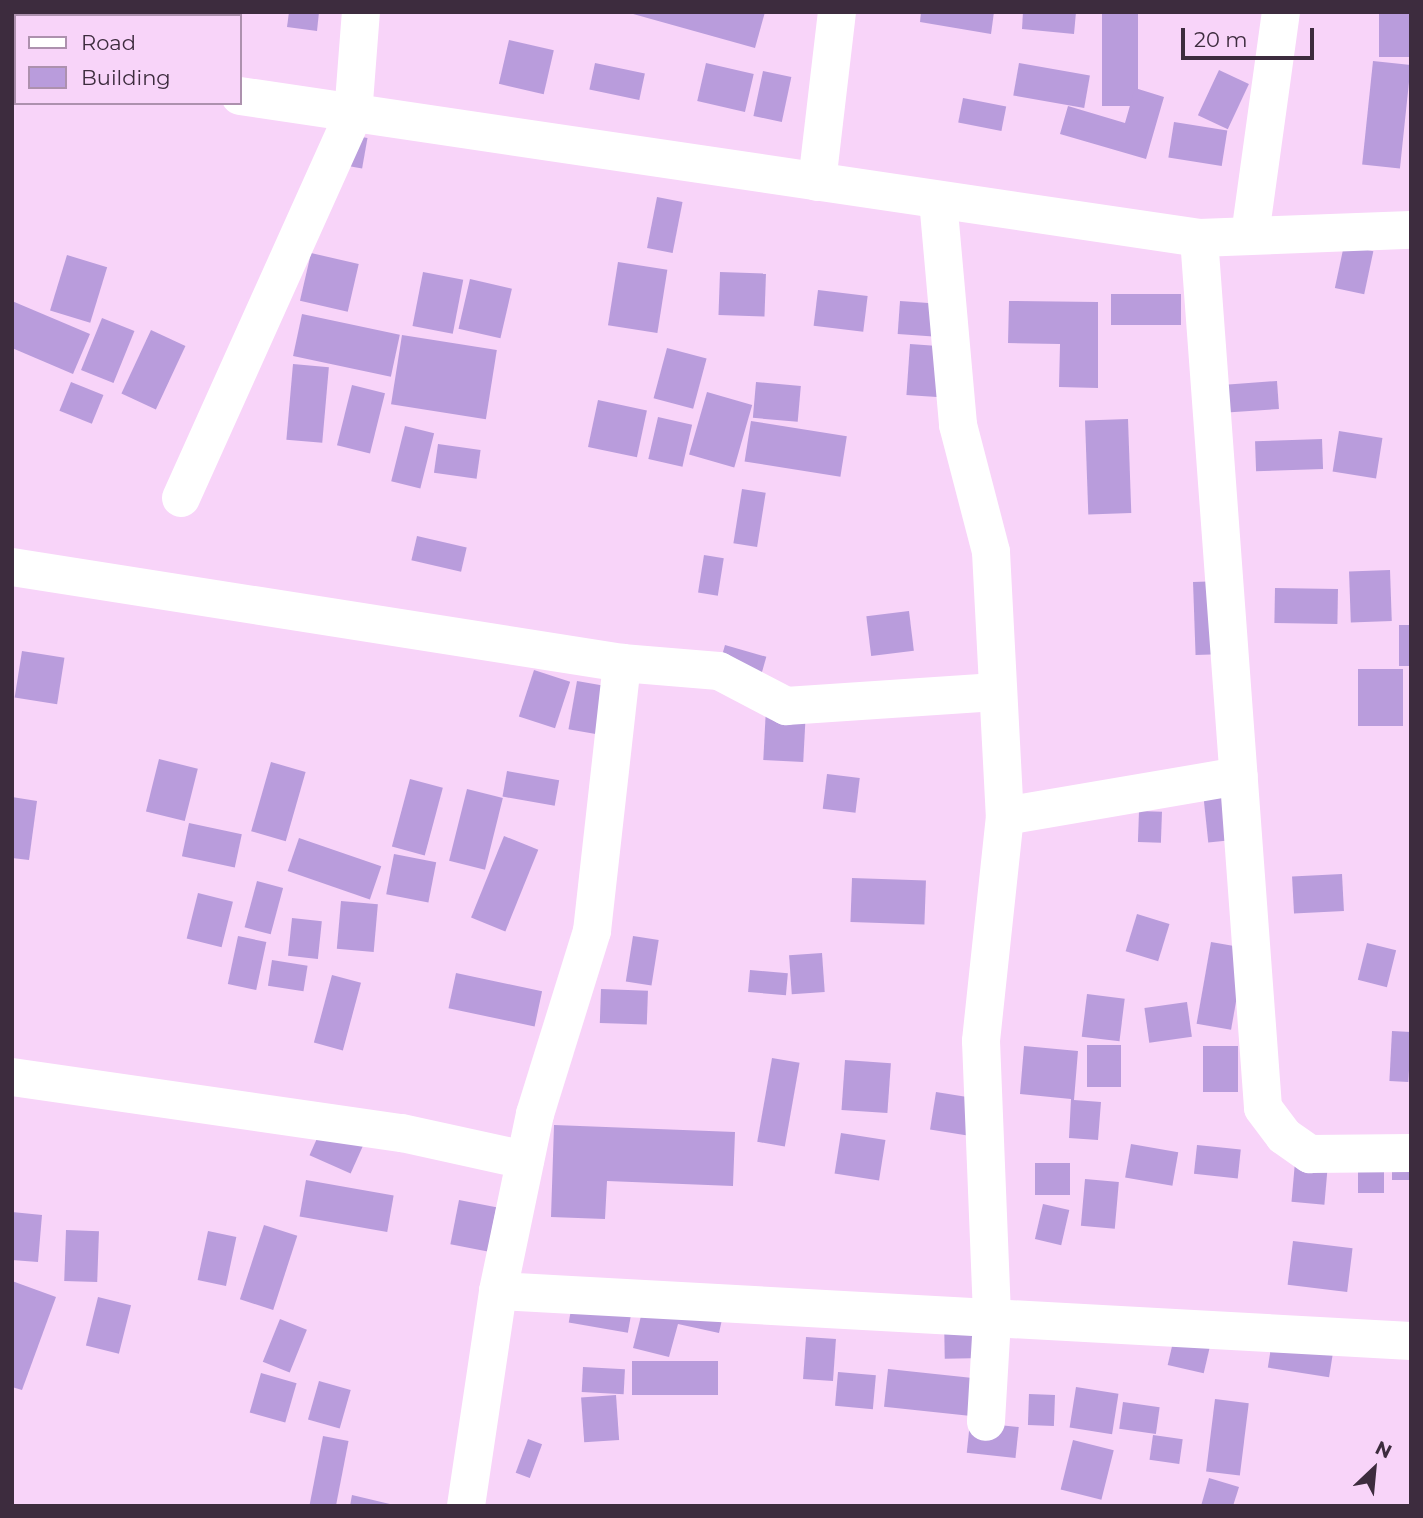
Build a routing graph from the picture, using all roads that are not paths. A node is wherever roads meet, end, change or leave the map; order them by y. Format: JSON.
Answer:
{"nodes":[{"id":1,"x":361,"y":12,"type":"edge"},
{"id":2,"x":837,"y":12,"type":"edge"},
{"id":3,"x":1281,"y":12,"type":"edge"},
{"id":4,"x":242,"y":96,"type":"edge"},
{"id":5,"x":353,"y":115,"type":"junction"},
{"id":6,"x":817,"y":182,"type":"junction"},
{"id":7,"x":938,"y":200,"type":"junction"},
{"id":8,"x":1411,"y":230,"type":"edge"},
{"id":9,"x":1250,"y":235,"type":"junction"},
{"id":10,"x":1199,"y":238,"type":"junction"},
{"id":11,"x":181,"y":498,"type":"dead end"},
{"id":12,"x":12,"y":567,"type":"edge"},
{"id":13,"x":622,"y":663,"type":"junction"},
{"id":14,"x":996,"y":692,"type":"junction"},
{"id":15,"x":1239,"y":776,"type":"junction"},
{"id":16,"x":1005,"y":816,"type":"junction"},
{"id":17,"x":12,"y":1077,"type":"edge"},
{"id":18,"x":1411,"y":1153,"type":"edge"},
{"id":19,"x":525,"y":1160,"type":"junction"},
{"id":20,"x":498,"y":1291,"type":"junction"},
{"id":21,"x":992,"y":1320,"type":"junction"},
{"id":22,"x":1411,"y":1341,"type":"edge"},
{"id":23,"x":986,"y":1422,"type":"dead end"},
{"id":24,"x":466,"y":1506,"type":"edge"}],
"edges":[{"from":1,"to":5,"type":"street"},
{"from":2,"to":6,"type":"street"},
{"from":3,"to":9,"type":"street"},
{"from":4,"to":5,"type":"street"},
{"from":5,"to":6,"type":"street"},
{"from":5,"to":11,"type":"street"},
{"from":6,"to":7,"type":"street"},
{"from":7,"to":10,"type":"street"},
{"from":7,"to":14,"type":"street"},
{"from":8,"to":9,"type":"street"},
{"from":9,"to":10,"type":"street"},
{"from":10,"to":15,"type":"street"},
{"from":12,"to":13,"type":"street"},
{"from":13,"to":14,"type":"street"},
{"from":13,"to":19,"type":"street"},
{"from":14,"to":16,"type":"street"},
{"from":15,"to":16,"type":"street"},
{"from":15,"to":18,"type":"street"},
{"from":16,"to":21,"type":"street"},
{"from":17,"to":19,"type":"street"},
{"from":19,"to":20,"type":"street"},
{"from":20,"to":21,"type":"street"},
{"from":20,"to":24,"type":"street"},
{"from":21,"to":22,"type":"street"},
{"from":21,"to":23,"type":"street"}]}
